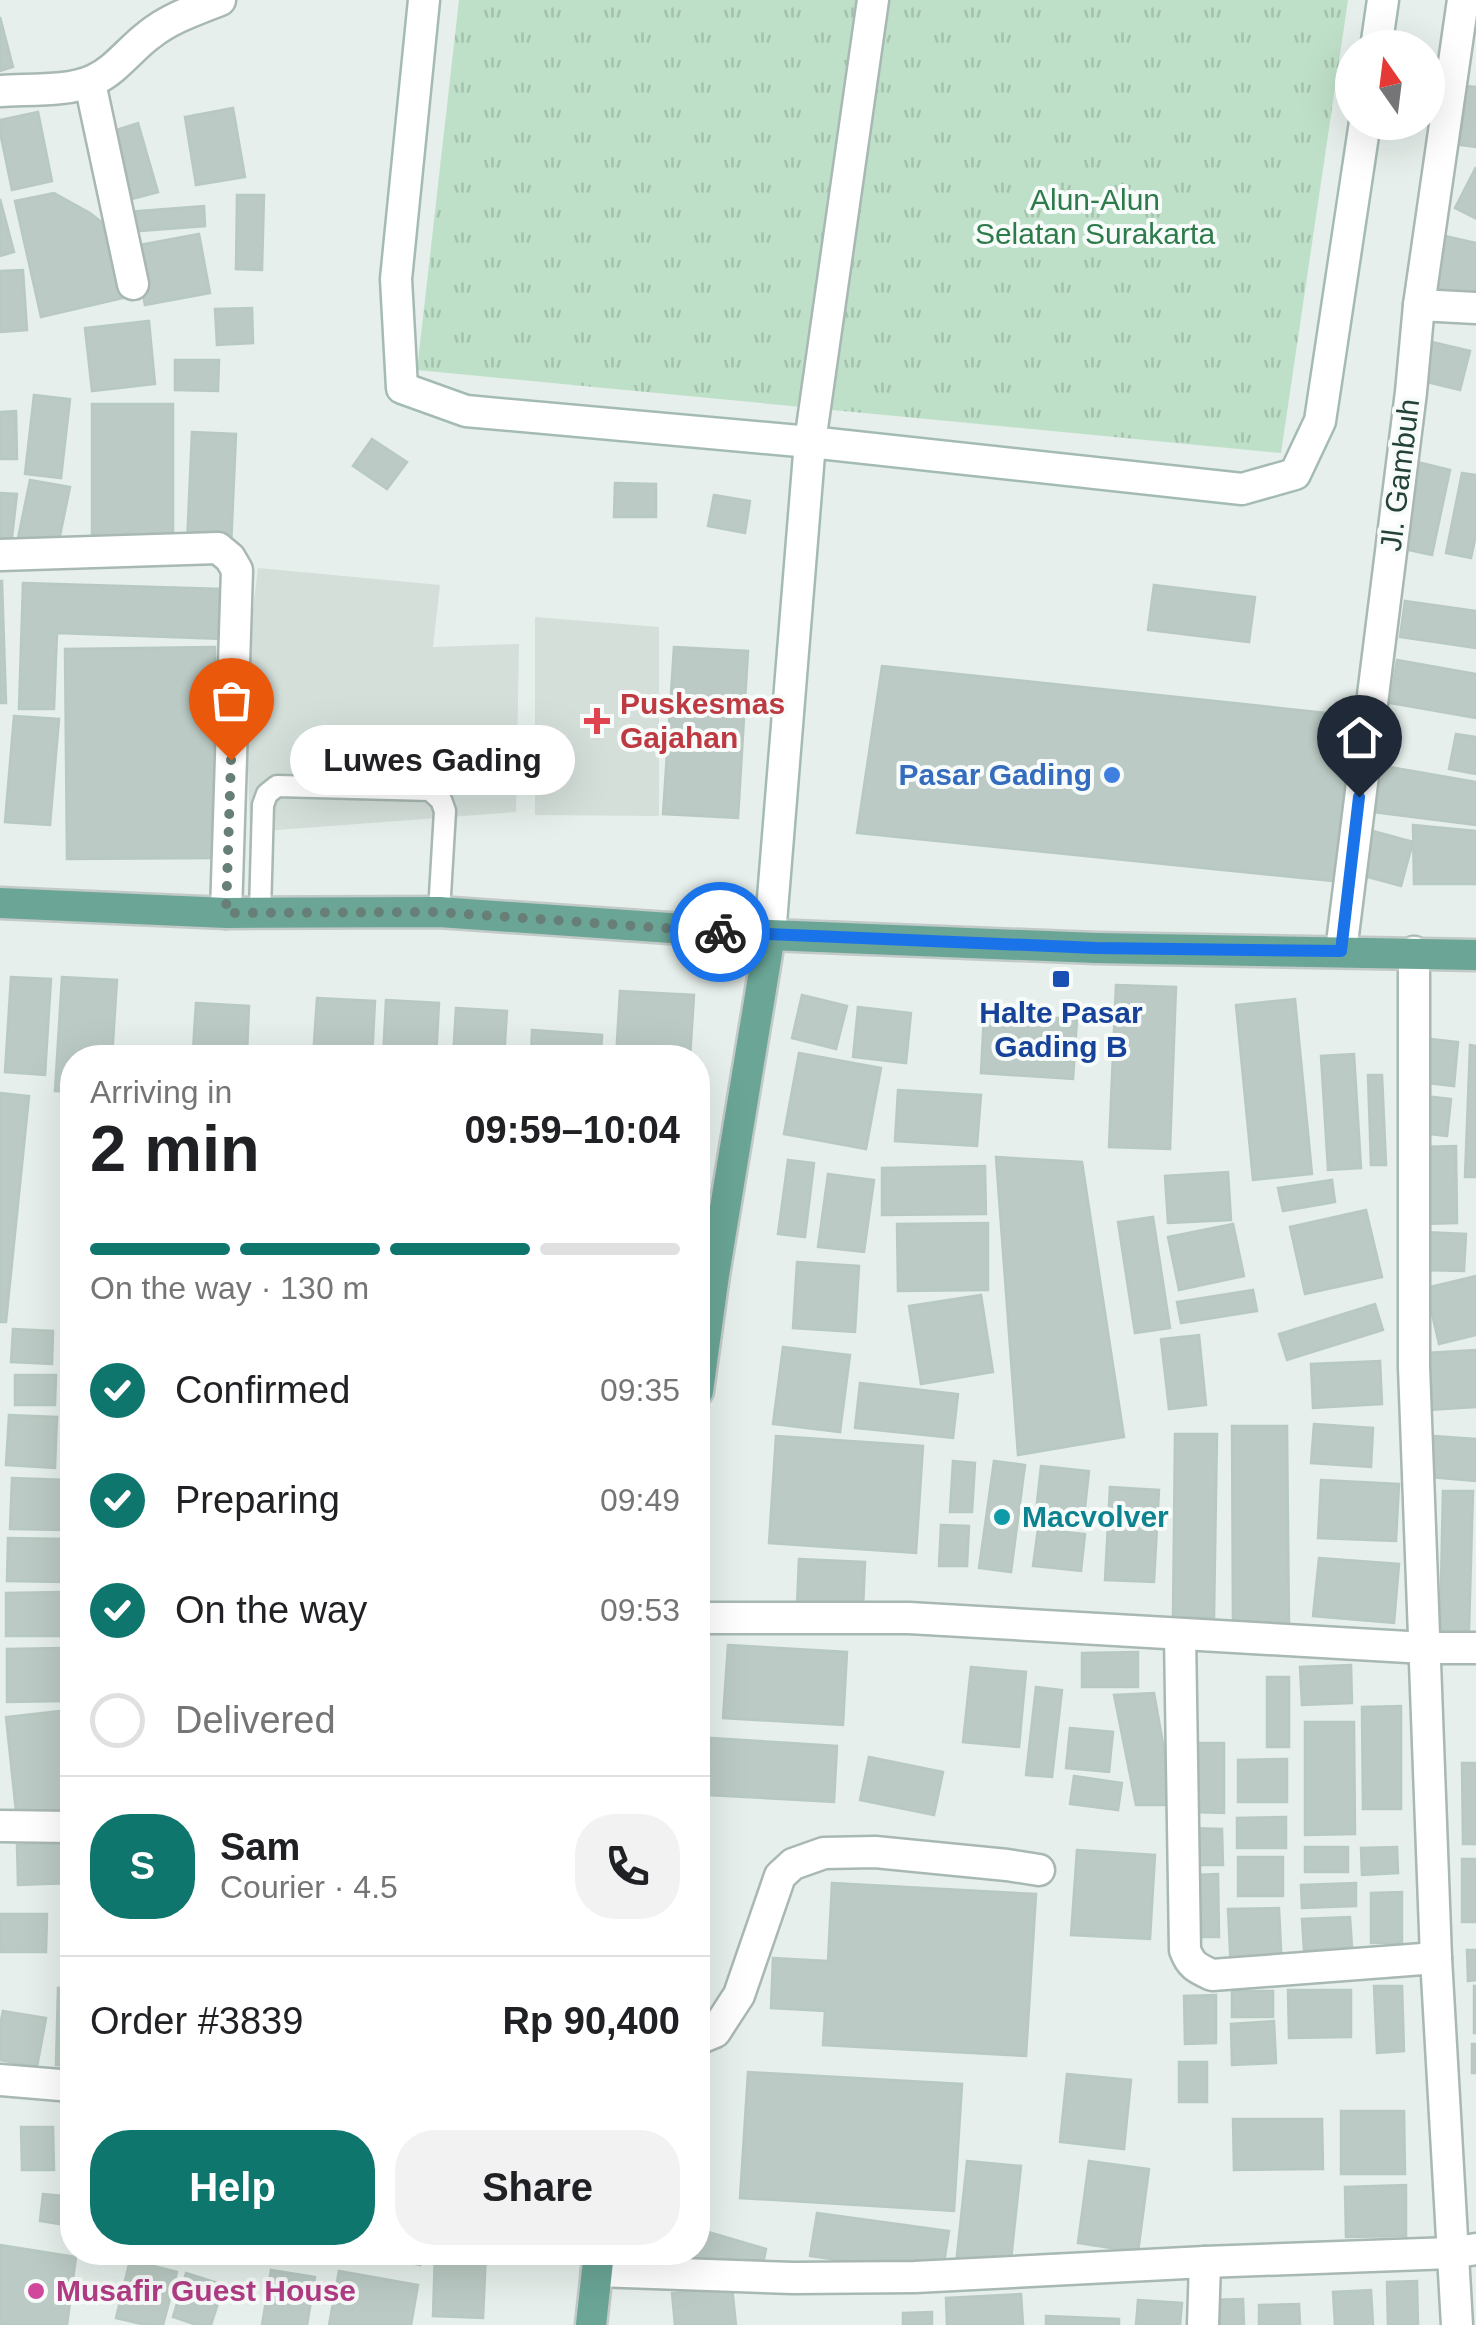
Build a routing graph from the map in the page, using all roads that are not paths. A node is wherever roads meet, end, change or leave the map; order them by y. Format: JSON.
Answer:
{"nodes":[{"id":1,"x":220,"y":0,"type":"edge"},
{"id":2,"x":424,"y":0,"type":"edge"},
{"id":3,"x":873,"y":0,"type":"edge"},
{"id":4,"x":1384,"y":0,"type":"edge"},
{"id":5,"x":1464,"y":0,"type":"edge"},
{"id":6,"x":1379,"y":30,"type":"edge"},
{"id":7,"x":90,"y":82,"type":"junction"},
{"id":8,"x":0,"y":91,"type":"edge"},
{"id":9,"x":1362,"y":140,"type":"edge"},
{"id":10,"x":133,"y":284,"type":"dead end"},
{"id":11,"x":1419,"y":305,"type":"junction"},
{"id":12,"x":1476,"y":308,"type":"edge"},
{"id":13,"x":810,"y":442,"type":"junction"},
{"id":14,"x":0,"y":555,"type":"edge"},
{"id":15,"x":0,"y":902,"type":"edge"},
{"id":16,"x":260,"y":912,"type":"junction"},
{"id":17,"x":438,"y":912,"type":"junction"},
{"id":18,"x":226,"y":913,"type":"junction"},
{"id":19,"x":770,"y":936,"type":"junction"},
{"id":20,"x":1341,"y":951,"type":"junction"},
{"id":21,"x":1414,"y":952,"type":"junction"},
{"id":22,"x":1476,"y":955,"type":"edge"},
{"id":23,"x":710,"y":1306,"type":"edge"},
{"id":24,"x":710,"y":1618,"type":"edge"},
{"id":25,"x":1180,"y":1634,"type":"junction"},
{"id":26,"x":1425,"y":1648,"type":"junction"},
{"id":27,"x":1476,"y":1648,"type":"edge"},
{"id":28,"x":0,"y":1826,"type":"edge"},
{"id":29,"x":60,"y":1827,"type":"edge"},
{"id":30,"x":1039,"y":1870,"type":"dead end"},
{"id":31,"x":1436,"y":1958,"type":"junction"},
{"id":32,"x":710,"y":2034,"type":"edge"},
{"id":33,"x":0,"y":2080,"type":"edge"},
{"id":34,"x":60,"y":2085,"type":"edge"},
{"id":35,"x":1464,"y":2251,"type":"edge"},
{"id":36,"x":1205,"y":2262,"type":"junction"},
{"id":37,"x":598,"y":2265,"type":"edge"},
{"id":38,"x":635,"y":2265,"type":"edge"},
{"id":39,"x":591,"y":2325,"type":"edge"},
{"id":40,"x":1203,"y":2325,"type":"edge"},
{"id":41,"x":1457,"y":2325,"type":"edge"}],
"edges":[{"from":1,"to":7,"type":"street"},
{"from":2,"to":13,"type":"street"},
{"from":3,"to":13,"type":"street"},
{"from":4,"to":6,"type":"street"},
{"from":5,"to":11,"type":"street","name":"Jl. Gambuh"},
{"from":7,"to":8,"type":"street"},
{"from":7,"to":10,"type":"street"},
{"from":9,"to":13,"type":"street"},
{"from":11,"to":12,"type":"street"},
{"from":11,"to":20,"type":"street","name":"Jl. Gambuh"},
{"from":13,"to":19,"type":"street"},
{"from":14,"to":18,"type":"street"},
{"from":15,"to":18,"type":"main road"},
{"from":16,"to":17,"type":"main road"},
{"from":16,"to":17,"type":"lane"},
{"from":16,"to":18,"type":"main road"},
{"from":17,"to":19,"type":"main road"},
{"from":19,"to":20,"type":"main road"},
{"from":19,"to":23,"type":"main road"},
{"from":20,"to":21,"type":"main road"},
{"from":21,"to":22,"type":"main road"},
{"from":21,"to":26,"type":"street"},
{"from":24,"to":25,"type":"street"},
{"from":25,"to":26,"type":"street"},
{"from":25,"to":31,"type":"street"},
{"from":26,"to":27,"type":"street"},
{"from":26,"to":31,"type":"street"},
{"from":28,"to":29,"type":"street"},
{"from":30,"to":32,"type":"street"},
{"from":31,"to":35,"type":"street"},
{"from":33,"to":34,"type":"street"},
{"from":35,"to":36,"type":"street"},
{"from":35,"to":41,"type":"street"},
{"from":36,"to":38,"type":"street"},
{"from":36,"to":40,"type":"street"},
{"from":37,"to":39,"type":"main road"}]}
